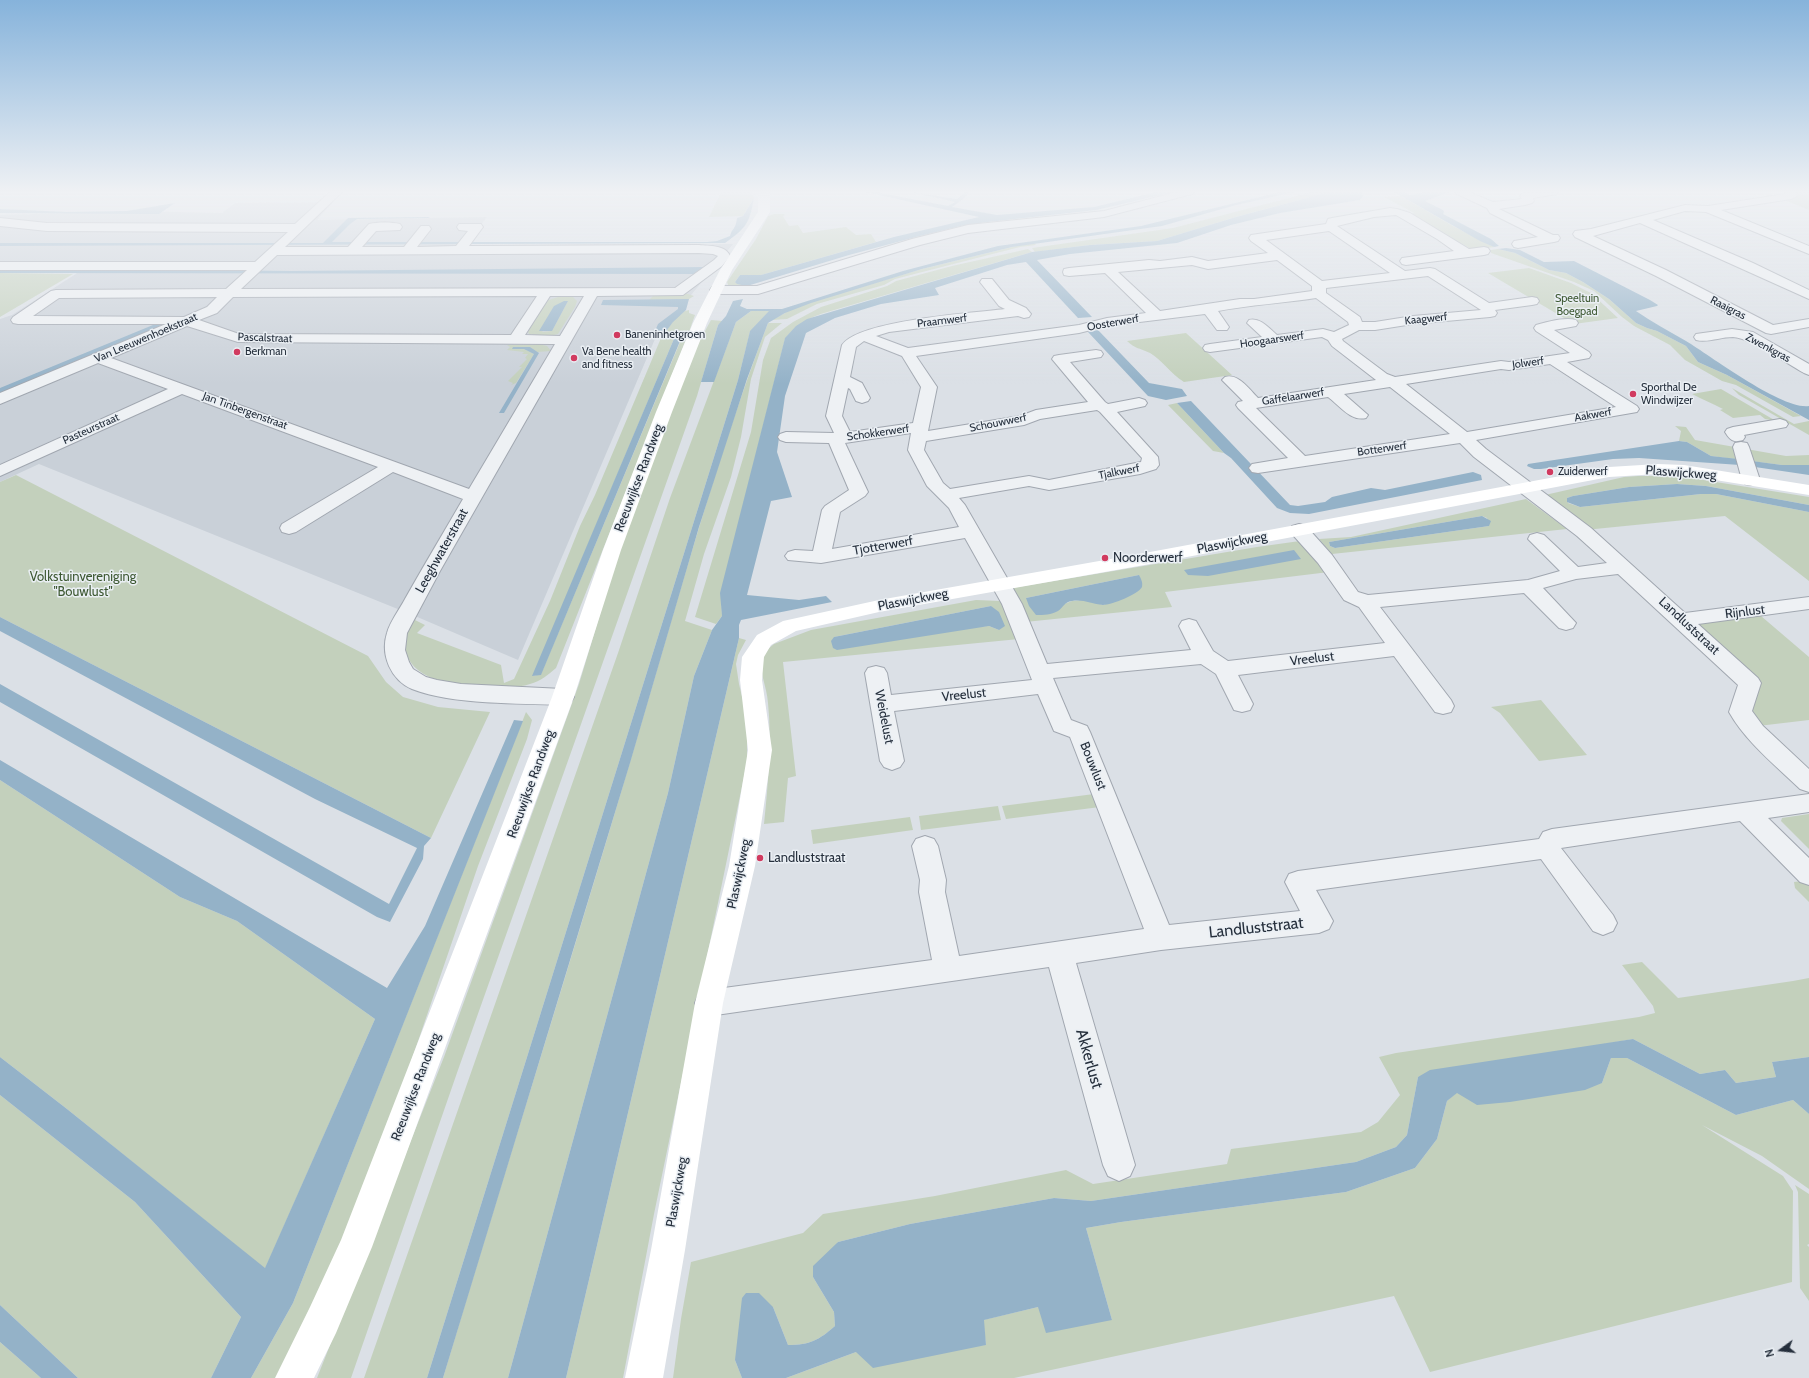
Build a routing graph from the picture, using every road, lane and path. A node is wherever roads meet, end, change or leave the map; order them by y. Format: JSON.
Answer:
{"nodes":[{"id":1,"x":268,"y":256,"type":"edge"},
{"id":2,"x":724,"y":256,"type":"edge"},
{"id":3,"x":736,"y":256,"type":"edge"},
{"id":4,"x":868,"y":256,"type":"edge"},
{"id":5,"x":1186,"y":256,"type":"edge"},
{"id":6,"x":1275,"y":256,"type":"edge"},
{"id":7,"x":1277,"y":256,"type":"edge"},
{"id":8,"x":1374,"y":256,"type":"edge"},
{"id":9,"x":1442,"y":256,"type":"edge"},
{"id":10,"x":1626,"y":256,"type":"edge"},
{"id":11,"x":1726,"y":256,"type":"edge"},
{"id":12,"x":1192,"y":261,"type":"junction"},
{"id":13,"x":1385,"y":264,"type":"junction"},
{"id":14,"x":0,"y":266,"type":"edge"},
{"id":15,"x":1108,"y":269,"type":"junction"},
{"id":16,"x":253,"y":270,"type":"junction"},
{"id":17,"x":1069,"y":272,"type":"dead end"},
{"id":18,"x":1402,"y":275,"type":"junction"},
{"id":19,"x":987,"y":282,"type":"dead end"},
{"id":20,"x":717,"y":290,"type":"junction"},
{"id":21,"x":1319,"y":290,"type":"junction"},
{"id":22,"x":546,"y":292,"type":"junction"},
{"id":23,"x":593,"y":292,"type":"junction"},
{"id":24,"x":229,"y":294,"type":"junction"},
{"id":25,"x":1809,"y":295,"type":"edge"},
{"id":26,"x":1532,"y":301,"type":"dead end"},
{"id":27,"x":1487,"y":307,"type":"junction"},
{"id":28,"x":1209,"y":309,"type":"junction"},
{"id":29,"x":1021,"y":311,"type":"junction"},
{"id":30,"x":1157,"y":316,"type":"junction"},
{"id":31,"x":187,"y":321,"type":"junction"},
{"id":32,"x":1254,"y":322,"type":"dead end"},
{"id":33,"x":1809,"y":323,"type":"edge"},
{"id":34,"x":1570,"y":324,"type":"dead end"},
{"id":35,"x":1356,"y":326,"type":"junction"},
{"id":36,"x":1222,"y":327,"type":"dead end"},
{"id":37,"x":1771,"y":330,"type":"junction"},
{"id":38,"x":1042,"y":334,"type":"junction"},
{"id":39,"x":1748,"y":335,"type":"junction"},
{"id":40,"x":863,"y":336,"type":"junction"},
{"id":41,"x":1334,"y":337,"type":"junction"},
{"id":42,"x":1701,"y":337,"type":"dead end"},
{"id":43,"x":1273,"y":339,"type":"junction"},
{"id":44,"x":515,"y":340,"type":"junction"},
{"id":45,"x":564,"y":340,"type":"junction"},
{"id":46,"x":1210,"y":348,"type":"dead end"},
{"id":47,"x":907,"y":353,"type":"junction"},
{"id":48,"x":1096,"y":354,"type":"dead end"},
{"id":49,"x":98,"y":358,"type":"junction"},
{"id":50,"x":1552,"y":359,"type":"junction"},
{"id":51,"x":1809,"y":370,"type":"edge"},
{"id":52,"x":842,"y":379,"type":"junction"},
{"id":53,"x":1230,"y":380,"type":"dead end"},
{"id":54,"x":1392,"y":382,"type":"junction"},
{"id":55,"x":183,"y":388,"type":"junction"},
{"id":56,"x":1331,"y":391,"type":"junction"},
{"id":57,"x":862,"y":398,"type":"dead end"},
{"id":58,"x":0,"y":399,"type":"edge"},
{"id":59,"x":1139,"y":403,"type":"dead end"},
{"id":60,"x":1249,"y":404,"type":"junction"},
{"id":61,"x":1102,"y":407,"type":"junction"},
{"id":62,"x":1360,"y":415,"type":"dead end"},
{"id":63,"x":1780,"y":424,"type":"dead end"},
{"id":64,"x":920,"y":432,"type":"junction"},
{"id":65,"x":786,"y":437,"type":"dead end"},
{"id":66,"x":1464,"y":437,"type":"junction"},
{"id":67,"x":840,"y":438,"type":"junction"},
{"id":68,"x":1300,"y":461,"type":"junction"},
{"id":69,"x":391,"y":466,"type":"junction"},
{"id":70,"x":1258,"y":468,"type":"dead end"},
{"id":71,"x":0,"y":471,"type":"edge"},
{"id":72,"x":1752,"y":480,"type":"junction"},
{"id":73,"x":1526,"y":488,"type":"junction"},
{"id":74,"x":1809,"y":490,"type":"edge"},
{"id":75,"x":947,"y":495,"type":"junction"},
{"id":76,"x":473,"y":496,"type":"junction"},
{"id":77,"x":289,"y":528,"type":"dead end"},
{"id":78,"x":1299,"y":530,"type":"junction"},
{"id":79,"x":971,"y":531,"type":"junction"},
{"id":80,"x":1537,"y":539,"type":"dead end"},
{"id":81,"x":795,"y":556,"type":"dead end"},
{"id":82,"x":821,"y":556,"type":"junction"},
{"id":83,"x":1624,"y":567,"type":"junction"},
{"id":84,"x":1574,"y":573,"type":"junction"},
{"id":85,"x":1000,"y":584,"type":"junction"},
{"id":86,"x":1529,"y":586,"type":"junction"},
{"id":87,"x":1366,"y":602,"type":"junction"},
{"id":88,"x":1809,"y":603,"type":"edge"},
{"id":89,"x":1681,"y":620,"type":"junction"},
{"id":90,"x":1566,"y":623,"type":"dead end"},
{"id":91,"x":1189,"y":626,"type":"dead end"},
{"id":92,"x":1399,"y":648,"type":"junction"},
{"id":93,"x":1205,"y":656,"type":"junction"},
{"id":94,"x":1224,"y":669,"type":"junction"},
{"id":95,"x":876,"y":673,"type":"dead end"},
{"id":96,"x":1042,"y":679,"type":"junction"},
{"id":97,"x":563,"y":697,"type":"junction"},
{"id":98,"x":883,"y":704,"type":"junction"},
{"id":99,"x":1242,"y":704,"type":"dead end"},
{"id":100,"x":1443,"y":706,"type":"dead end"},
{"id":101,"x":892,"y":761,"type":"dead end"},
{"id":102,"x":1809,"y":783,"type":"edge"},
{"id":103,"x":1809,"y":803,"type":"edge"},
{"id":104,"x":1746,"y":811,"type":"junction"},
{"id":105,"x":925,"y":846,"type":"dead end"},
{"id":106,"x":1547,"y":848,"type":"junction"},
{"id":107,"x":1809,"y":874,"type":"edge"},
{"id":108,"x":1603,"y":923,"type":"dead end"},
{"id":109,"x":1161,"y":938,"type":"junction"},
{"id":110,"x":1059,"y":953,"type":"junction"},
{"id":111,"x":948,"y":970,"type":"junction"},
{"id":112,"x":709,"y":1003,"type":"junction"},
{"id":113,"x":1119,"y":1165,"type":"dead end"},
{"id":114,"x":294,"y":1378,"type":"edge"},
{"id":115,"x":644,"y":1378,"type":"edge"}],
"edges":[{"from":1,"to":16,"type":"street","name":"Van Leeuwenhoekstraat"},
{"from":2,"to":23,"type":"street"},
{"from":3,"to":20,"type":"main road","name":"Reeuwijkse Randweg"},
{"from":4,"to":20,"type":"street"},
{"from":5,"to":12,"type":"street"},
{"from":6,"to":12,"type":"street"},
{"from":7,"to":21,"type":"street"},
{"from":8,"to":13,"type":"street"},
{"from":9,"to":13,"type":"street"},
{"from":10,"to":37,"type":"street","name":"Raaigras"},
{"from":11,"to":25,"type":"street"},
{"from":12,"to":15,"type":"street"},
{"from":13,"to":18,"type":"street"},
{"from":14,"to":16,"type":"street"},
{"from":15,"to":17,"type":"street"},
{"from":15,"to":30,"type":"street"},
{"from":16,"to":24,"type":"street","name":"Van Leeuwenhoekstraat"},
{"from":18,"to":21,"type":"street","name":"Oosterwerf"},
{"from":18,"to":27,"type":"street","name":"Oosterwerf"},
{"from":19,"to":29,"type":"street"},
{"from":20,"to":97,"type":"main road","name":"Reeuwijkse Randweg"},
{"from":21,"to":28,"type":"street","name":"Oosterwerf"},
{"from":21,"to":35,"type":"street"},
{"from":22,"to":23,"type":"street"},
{"from":22,"to":24,"type":"street"},
{"from":22,"to":44,"type":"street"},
{"from":23,"to":45,"type":"street","name":"Leeghwaterstraat"},
{"from":24,"to":31,"type":"street","name":"Van Leeuwenhoekstraat"},
{"from":24,"to":31,"type":"street","name":"Pascalstraat"},
{"from":26,"to":27,"type":"street","name":"Kaagwerf"},
{"from":27,"to":35,"type":"street","name":"Kaagwerf"},
{"from":28,"to":30,"type":"street","name":"Oosterwerf"},
{"from":28,"to":36,"type":"street"},
{"from":29,"to":38,"type":"street"},
{"from":29,"to":40,"type":"street","name":"Praamwerf"},
{"from":30,"to":38,"type":"street","name":"Oosterwerf"},
{"from":31,"to":44,"type":"street","name":"Pascalstraat"},
{"from":31,"to":49,"type":"street","name":"Van Leeuwenhoekstraat"},
{"from":32,"to":43,"type":"street"},
{"from":33,"to":37,"type":"street","name":"Raaigras"},
{"from":34,"to":50,"type":"street","name":"Jolwerf"},
{"from":35,"to":41,"type":"street"},
{"from":37,"to":39,"type":"street","name":"Raaigras"},
{"from":38,"to":47,"type":"street","name":"Oosterwerf"},
{"from":39,"to":42,"type":"street","name":"Zwenkgras"},
{"from":39,"to":51,"type":"street","name":"Zwenkgras"},
{"from":40,"to":47,"type":"street"},
{"from":40,"to":52,"type":"street"},
{"from":41,"to":43,"type":"street","name":"Hoogaarswerf"},
{"from":41,"to":54,"type":"street"},
{"from":43,"to":46,"type":"street","name":"Hoogaarswerf"},
{"from":44,"to":45,"type":"street","name":"Pascalstraat"},
{"from":45,"to":76,"type":"street","name":"Leeghwaterstraat"},
{"from":47,"to":64,"type":"street"},
{"from":48,"to":61,"type":"street","name":"Tjalkwerf"},
{"from":49,"to":55,"type":"street","name":"Jan Tinbergenstraat"},
{"from":49,"to":58,"type":"street","name":"Van Leeuwenhoekstraat"},
{"from":50,"to":54,"type":"street","name":"Jolwerf"},
{"from":50,"to":66,"type":"street","name":"Aakwerf"},
{"from":52,"to":57,"type":"street"},
{"from":52,"to":67,"type":"street"},
{"from":53,"to":60,"type":"street","name":"Gaffelaarwerf"},
{"from":54,"to":56,"type":"street","name":"Gaffelaarwerf"},
{"from":54,"to":66,"type":"street"},
{"from":55,"to":69,"type":"street","name":"Jan Tinbergenstraat"},
{"from":55,"to":71,"type":"street","name":"Pasteurstraat"},
{"from":56,"to":60,"type":"street","name":"Gaffelaarwerf"},
{"from":56,"to":62,"type":"street","name":"Gaffelaarwerf"},
{"from":59,"to":61,"type":"street","name":"Schouwwerf"},
{"from":60,"to":68,"type":"street"},
{"from":61,"to":64,"type":"street","name":"Schouwwerf"},
{"from":61,"to":75,"type":"street","name":"Tjalkwerf"},
{"from":63,"to":72,"type":"street"},
{"from":64,"to":67,"type":"street","name":"Schokkerwerf"},
{"from":64,"to":75,"type":"street"},
{"from":65,"to":67,"type":"street","name":"Schokkerwerf"},
{"from":66,"to":68,"type":"street","name":"Botterwerf"},
{"from":66,"to":73,"type":"street"},
{"from":67,"to":82,"type":"street","name":"Schokkerwerf"},
{"from":68,"to":70,"type":"street","name":"Botterwerf"},
{"from":69,"to":76,"type":"street","name":"Jan Tinbergenstraat"},
{"from":69,"to":77,"type":"street"},
{"from":72,"to":73,"type":"main road","name":"Plaswijckweg"},
{"from":72,"to":74,"type":"main road","name":"Plaswijckweg"},
{"from":73,"to":78,"type":"main road","name":"Plaswijckweg"},
{"from":73,"to":83,"type":"street","name":"Landluststraat"},
{"from":75,"to":79,"type":"street"},
{"from":76,"to":97,"type":"street","name":"Leeghwaterstraat"},
{"from":78,"to":85,"type":"main road","name":"Plaswijckweg"},
{"from":78,"to":87,"type":"street"},
{"from":79,"to":82,"type":"street","name":"Tjotterwerf"},
{"from":79,"to":85,"type":"street"},
{"from":80,"to":84,"type":"street"},
{"from":81,"to":82,"type":"street","name":"Tjotterwerf"},
{"from":83,"to":84,"type":"street"},
{"from":83,"to":89,"type":"street","name":"Landluststraat"},
{"from":84,"to":86,"type":"street"},
{"from":85,"to":96,"type":"street","name":"Bouwlust"},
{"from":85,"to":112,"type":"main road","name":"Plaswijckweg"},
{"from":86,"to":87,"type":"street"},
{"from":86,"to":90,"type":"street"},
{"from":87,"to":92,"type":"street"},
{"from":88,"to":89,"type":"street","name":"Rijnlust"},
{"from":89,"to":102,"type":"street","name":"Landluststraat"},
{"from":91,"to":93,"type":"street"},
{"from":92,"to":94,"type":"street","name":"Vreelust"},
{"from":92,"to":100,"type":"street"},
{"from":93,"to":94,"type":"street"},
{"from":93,"to":96,"type":"street","name":"Vreelust"},
{"from":94,"to":99,"type":"street"},
{"from":95,"to":98,"type":"street","name":"Weidelust"},
{"from":96,"to":98,"type":"street","name":"Vreelust"},
{"from":96,"to":109,"type":"street","name":"Bouwlust"},
{"from":97,"to":114,"type":"main road","name":"Reeuwijkse Randweg"},
{"from":98,"to":101,"type":"street","name":"Weidelust"},
{"from":103,"to":104,"type":"street","name":"Landluststraat"},
{"from":104,"to":106,"type":"street","name":"Landluststraat"},
{"from":104,"to":107,"type":"street"},
{"from":105,"to":111,"type":"street"},
{"from":106,"to":108,"type":"street"},
{"from":106,"to":109,"type":"street","name":"Landluststraat"},
{"from":109,"to":110,"type":"street","name":"Landluststraat"},
{"from":110,"to":111,"type":"street","name":"Landluststraat"},
{"from":110,"to":113,"type":"street","name":"Akkerlust"},
{"from":111,"to":112,"type":"street","name":"Landluststraat"},
{"from":112,"to":115,"type":"main road","name":"Plaswijckweg"}]}
